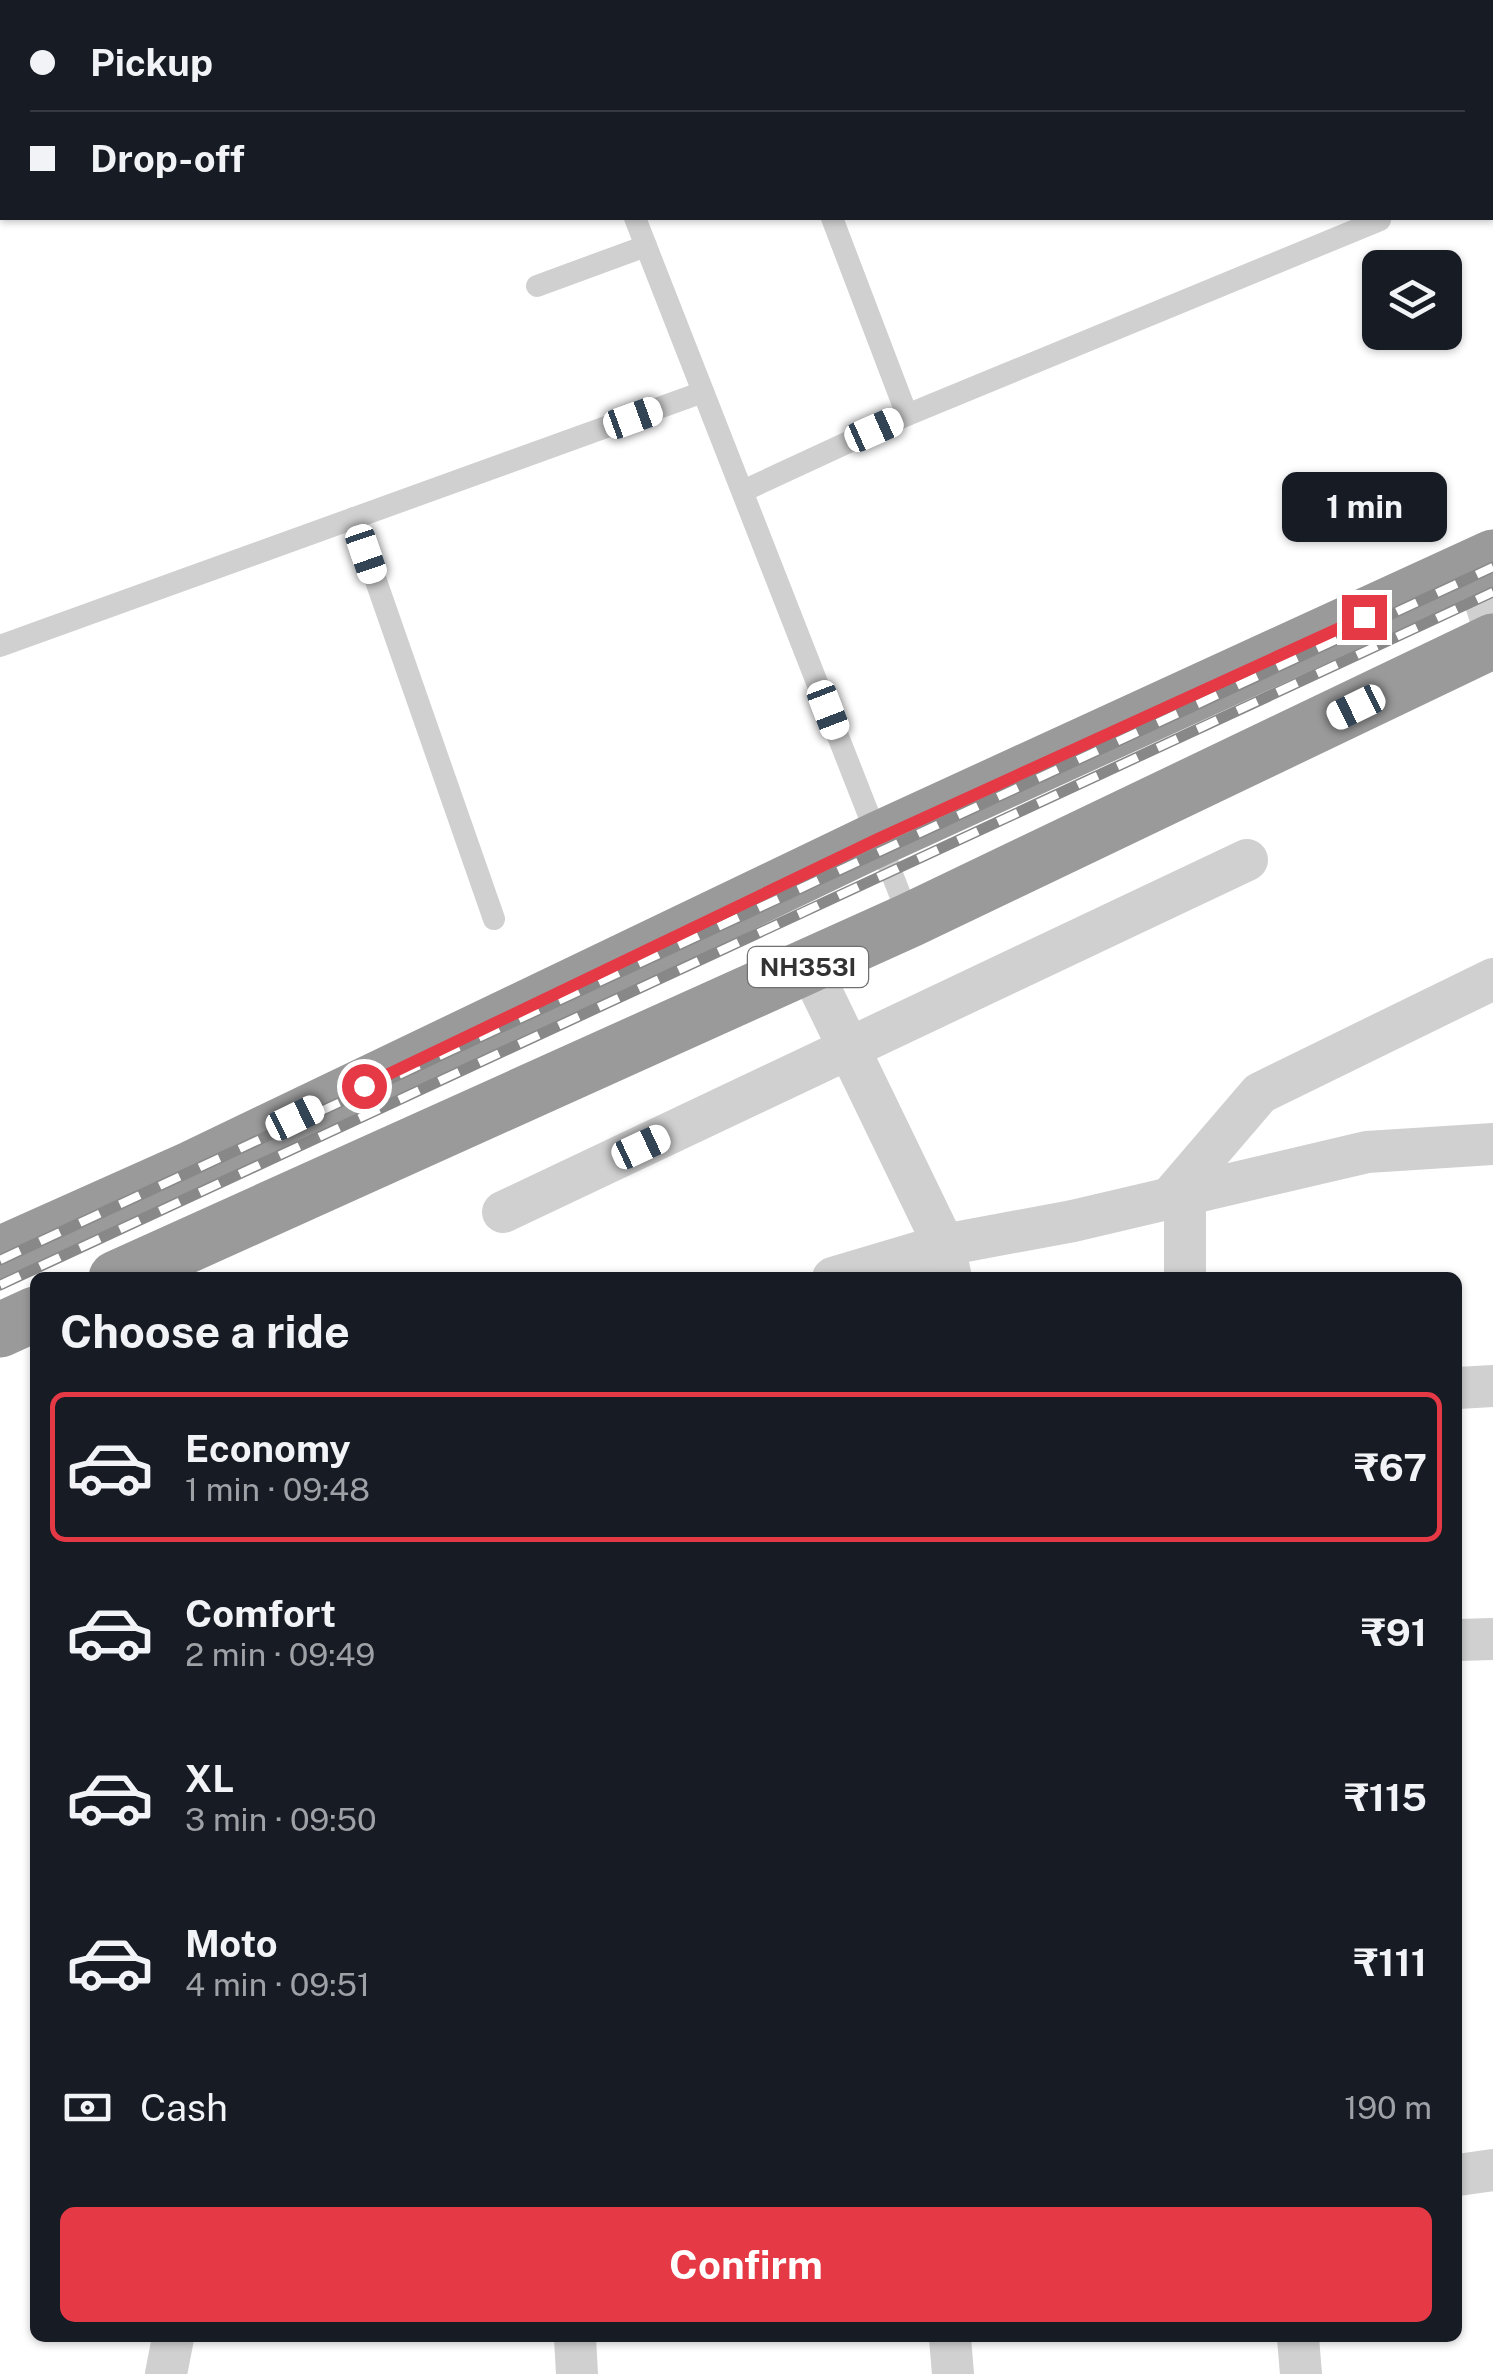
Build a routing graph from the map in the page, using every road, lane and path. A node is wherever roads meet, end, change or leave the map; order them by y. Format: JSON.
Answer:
{"nodes":[{"id":1,"x":637,"y":220,"type":"edge"},
{"id":2,"x":833,"y":220,"type":"edge"},
{"id":3,"x":1380,"y":220,"type":"edge"},
{"id":4,"x":646,"y":246,"type":"junction"},
{"id":5,"x":538,"y":286,"type":"dead end"},
{"id":6,"x":703,"y":392,"type":"junction"},
{"id":7,"x":908,"y":415,"type":"junction"},
{"id":8,"x":743,"y":490,"type":"junction"},
{"id":9,"x":354,"y":518,"type":"junction"},
{"id":10,"x":1484,"y":561,"type":"edge"},
{"id":11,"x":1493,"y":626,"type":"edge"},
{"id":12,"x":1493,"y":642,"type":"edge"},
{"id":13,"x":0,"y":646,"type":"edge"},
{"id":14,"x":878,"y":839,"type":"junction"},
{"id":15,"x":1246,"y":860,"type":"dead end"},
{"id":16,"x":494,"y":919,"type":"dead end"},
{"id":17,"x":910,"y":920,"type":"junction"},
{"id":18,"x":809,"y":966,"type":"junction"},
{"id":19,"x":1493,"y":979,"type":"edge"},
{"id":20,"x":848,"y":1049,"type":"junction"},
{"id":21,"x":1493,"y":1144,"type":"edge"},
{"id":22,"x":1178,"y":1196,"type":"junction"},
{"id":23,"x":503,"y":1212,"type":"dead end"},
{"id":24,"x":0,"y":1254,"type":"edge"},
{"id":25,"x":948,"y":1261,"type":"edge"},
{"id":26,"x":129,"y":1272,"type":"edge"},
{"id":27,"x":874,"y":1272,"type":"edge"},
{"id":28,"x":1185,"y":1272,"type":"edge"},
{"id":29,"x":30,"y":1316,"type":"edge"},
{"id":30,"x":0,"y":1330,"type":"edge"},
{"id":31,"x":1493,"y":1386,"type":"edge"},
{"id":32,"x":1462,"y":1388,"type":"edge"},
{"id":33,"x":1493,"y":1639,"type":"edge"},
{"id":34,"x":1462,"y":1640,"type":"edge"},
{"id":35,"x":1493,"y":2170,"type":"edge"},
{"id":36,"x":1462,"y":2174,"type":"edge"},
{"id":37,"x":171,"y":2342,"type":"edge"},
{"id":38,"x":574,"y":2342,"type":"edge"},
{"id":39,"x":950,"y":2342,"type":"edge"},
{"id":40,"x":1298,"y":2342,"type":"edge"},
{"id":41,"x":166,"y":2374,"type":"edge"},
{"id":42,"x":577,"y":2374,"type":"edge"},
{"id":43,"x":953,"y":2374,"type":"edge"},
{"id":44,"x":1301,"y":2374,"type":"edge"}],
"edges":[{"from":1,"to":4,"type":"lane"},
{"from":2,"to":7,"type":"lane"},
{"from":3,"to":7,"type":"lane"},
{"from":4,"to":5,"type":"lane"},
{"from":4,"to":6,"type":"lane"},
{"from":6,"to":8,"type":"lane"},
{"from":6,"to":9,"type":"lane"},
{"from":7,"to":8,"type":"lane"},
{"from":8,"to":14,"type":"lane"},
{"from":9,"to":13,"type":"lane"},
{"from":9,"to":16,"type":"lane"},
{"from":10,"to":11,"type":"street"},
{"from":10,"to":14,"type":"highway","number":"NH353I"},
{"from":12,"to":17,"type":"highway","number":"NH353I"},
{"from":14,"to":17,"type":"lane"},
{"from":14,"to":24,"type":"highway","number":"NH353I"},
{"from":15,"to":20,"type":"street"},
{"from":17,"to":18,"type":"highway","number":"NH353I"},
{"from":18,"to":20,"type":"street"},
{"from":18,"to":26,"type":"highway","number":"NH353I"},
{"from":19,"to":22,"type":"street"},
{"from":20,"to":23,"type":"street"},
{"from":20,"to":25,"type":"street"},
{"from":21,"to":22,"type":"street"},
{"from":22,"to":25,"type":"street"},
{"from":22,"to":28,"type":"street"},
{"from":25,"to":27,"type":"street"},
{"from":29,"to":30,"type":"highway"},
{"from":31,"to":32,"type":"street"},
{"from":33,"to":34,"type":"street"},
{"from":35,"to":36,"type":"street"},
{"from":37,"to":41,"type":"street"},
{"from":38,"to":42,"type":"street"},
{"from":39,"to":43,"type":"street"},
{"from":40,"to":44,"type":"street"}]}
